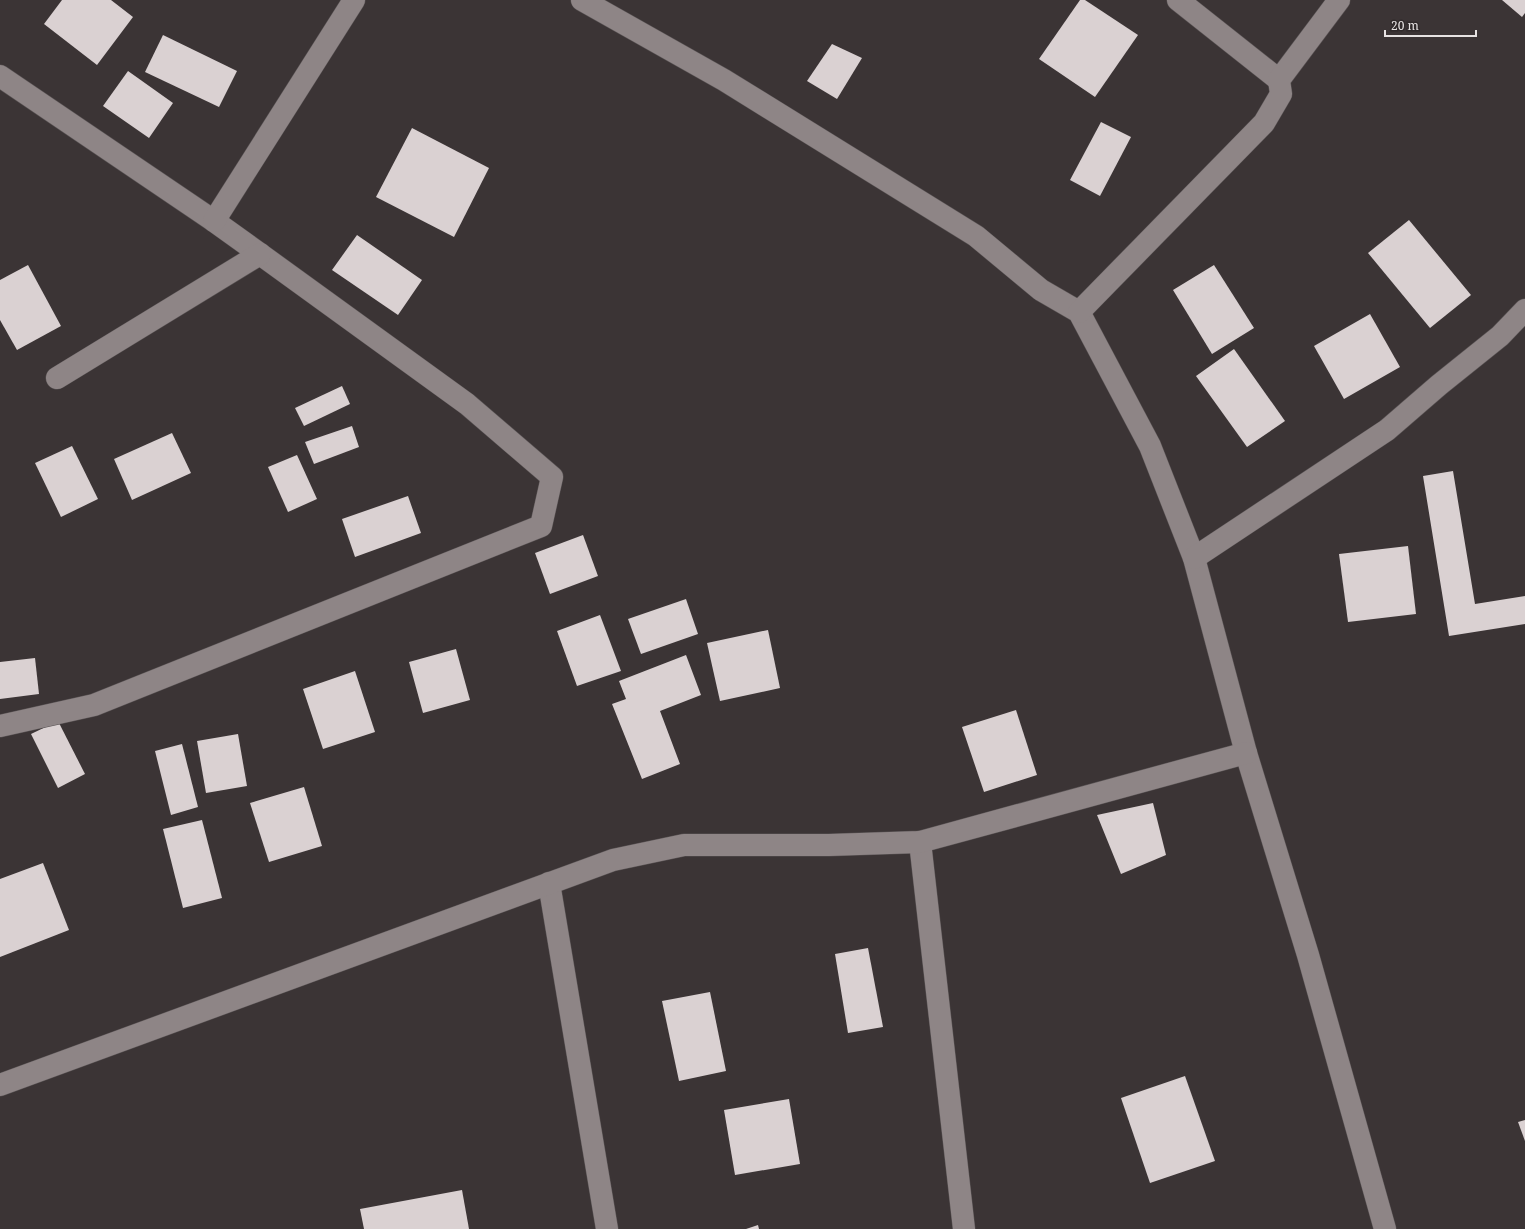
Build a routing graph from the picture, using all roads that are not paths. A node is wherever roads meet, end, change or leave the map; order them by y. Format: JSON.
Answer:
{"nodes":[{"id":1,"x":354,"y":0,"type":"edge"},
{"id":2,"x":582,"y":0,"type":"edge"},
{"id":3,"x":1178,"y":0,"type":"edge"},
{"id":4,"x":1339,"y":0,"type":"edge"},
{"id":5,"x":0,"y":76,"type":"edge"},
{"id":6,"x":1279,"y":80,"type":"junction"},
{"id":7,"x":214,"y":221,"type":"junction"},
{"id":8,"x":260,"y":254,"type":"junction"},
{"id":9,"x":1525,"y":310,"type":"edge"},
{"id":10,"x":1079,"y":312,"type":"junction"},
{"id":11,"x":57,"y":378,"type":"dead end"},
{"id":12,"x":1194,"y":558,"type":"junction"},
{"id":13,"x":0,"y":726,"type":"edge"},
{"id":14,"x":1246,"y":753,"type":"junction"},
{"id":15,"x":920,"y":842,"type":"junction"},
{"id":16,"x":549,"y":883,"type":"junction"},
{"id":17,"x":0,"y":1085,"type":"edge"},
{"id":18,"x":607,"y":1229,"type":"edge"},
{"id":19,"x":964,"y":1229,"type":"edge"},
{"id":20,"x":1385,"y":1229,"type":"edge"}],
"edges":[{"from":1,"to":7,"type":"street"},
{"from":2,"to":10,"type":"street"},
{"from":3,"to":6,"type":"street"},
{"from":4,"to":6,"type":"street"},
{"from":5,"to":7,"type":"street"},
{"from":6,"to":10,"type":"street"},
{"from":7,"to":8,"type":"street"},
{"from":8,"to":11,"type":"street"},
{"from":8,"to":13,"type":"street"},
{"from":9,"to":12,"type":"street"},
{"from":10,"to":12,"type":"street"},
{"from":12,"to":14,"type":"street"},
{"from":14,"to":15,"type":"street"},
{"from":14,"to":20,"type":"street"},
{"from":15,"to":16,"type":"street"},
{"from":15,"to":19,"type":"street"},
{"from":16,"to":17,"type":"street"},
{"from":16,"to":18,"type":"street"}]}
